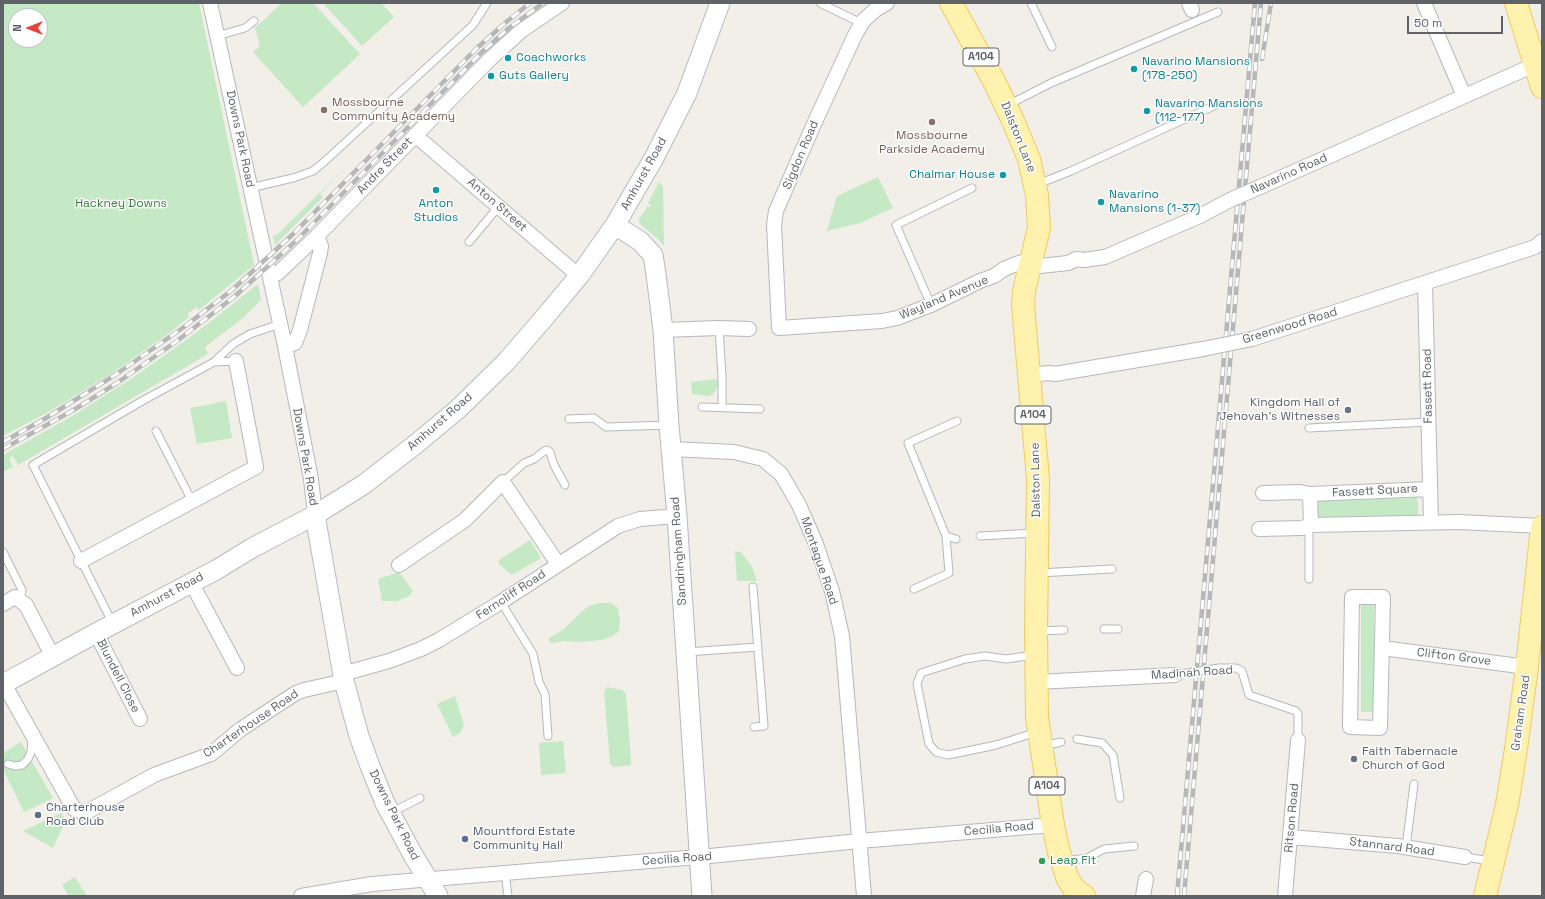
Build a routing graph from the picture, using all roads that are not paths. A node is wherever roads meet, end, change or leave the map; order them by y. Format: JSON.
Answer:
{"nodes":[{"id":1,"x":210,"y":3,"type":"edge"},
{"id":2,"x":486,"y":3,"type":"edge"},
{"id":3,"x":562,"y":3,"type":"edge"},
{"id":4,"x":720,"y":3,"type":"edge"},
{"id":5,"x":820,"y":3,"type":"edge"},
{"id":6,"x":887,"y":3,"type":"edge"},
{"id":7,"x":951,"y":3,"type":"edge"},
{"id":8,"x":1031,"y":3,"type":"edge"},
{"id":9,"x":1424,"y":3,"type":"edge"},
{"id":10,"x":1516,"y":3,"type":"edge"},
{"id":11,"x":1218,"y":12,"type":"dead end"},
{"id":12,"x":254,"y":21,"type":"dead end"},
{"id":13,"x":861,"y":24,"type":"junction"},
{"id":14,"x":217,"y":36,"type":"junction"},
{"id":15,"x":1052,"y":47,"type":"dead end"},
{"id":16,"x":1538,"y":63,"type":"edge"},
{"id":17,"x":1542,"y":87,"type":"edge"},
{"id":18,"x":1464,"y":96,"type":"junction"},
{"id":19,"x":1218,"y":104,"type":"dead end"},
{"id":20,"x":1006,"y":106,"type":"junction"},
{"id":21,"x":415,"y":135,"type":"junction"},
{"id":22,"x":1036,"y":184,"type":"junction"},
{"id":23,"x":250,"y":188,"type":"junction"},
{"id":24,"x":972,"y":188,"type":"dead end"},
{"id":25,"x":499,"y":206,"type":"junction"},
{"id":26,"x":616,"y":225,"type":"junction"},
{"id":27,"x":316,"y":236,"type":"junction"},
{"id":28,"x":1542,"y":241,"type":"edge"},
{"id":29,"x":469,"y":242,"type":"dead end"},
{"id":30,"x":1032,"y":263,"type":"junction"},
{"id":31,"x":579,"y":276,"type":"junction"},
{"id":32,"x":270,"y":277,"type":"junction"},
{"id":33,"x":1426,"y":283,"type":"junction"},
{"id":34,"x":932,"y":305,"type":"junction"},
{"id":35,"x":280,"y":324,"type":"junction"},
{"id":36,"x":719,"y":328,"type":"junction"},
{"id":37,"x":779,"y":328,"type":"joint"},
{"id":38,"x":749,"y":329,"type":"dead end"},
{"id":39,"x":663,"y":330,"type":"junction"},
{"id":40,"x":285,"y":346,"type":"junction"},
{"id":41,"x":236,"y":361,"type":"joint"},
{"id":42,"x":214,"y":362,"type":"junction"},
{"id":43,"x":1030,"y":375,"type":"junction"},
{"id":44,"x":702,"y":407,"type":"dead end"},
{"id":45,"x":722,"y":407,"type":"junction"},
{"id":46,"x":760,"y":409,"type":"dead end"},
{"id":47,"x":569,"y":419,"type":"dead end"},
{"id":48,"x":957,"y":421,"type":"dead end"},
{"id":49,"x":1428,"y":422,"type":"junction"},
{"id":50,"x":669,"y":425,"type":"junction"},
{"id":51,"x":1309,"y":428,"type":"dead end"},
{"id":52,"x":156,"y":431,"type":"dead end"},
{"id":53,"x":671,"y":449,"type":"junction"},
{"id":54,"x":503,"y":482,"type":"junction"},
{"id":55,"x":565,"y":485,"type":"dead end"},
{"id":56,"x":1430,"y":489,"type":"junction"},
{"id":57,"x":1263,"y":493,"type":"dead end"},
{"id":58,"x":1310,"y":494,"type":"junction"},
{"id":59,"x":192,"y":501,"type":"junction"},
{"id":60,"x":315,"y":515,"type":"junction"},
{"id":61,"x":677,"y":516,"type":"junction"},
{"id":62,"x":1431,"y":522,"type":"junction"},
{"id":63,"x":1311,"y":525,"type":"junction"},
{"id":64,"x":1542,"y":527,"type":"edge"},
{"id":65,"x":1259,"y":529,"type":"dead end"},
{"id":66,"x":1037,"y":533,"type":"junction"},
{"id":67,"x":946,"y":536,"type":"junction"},
{"id":68,"x":980,"y":536,"type":"dead end"},
{"id":69,"x":956,"y":539,"type":"dead end"},
{"id":70,"x":3,"y":552,"type":"edge"},
{"id":71,"x":81,"y":561,"type":"junction"},
{"id":72,"x":558,"y":564,"type":"junction"},
{"id":73,"x":399,"y":565,"type":"dead end"},
{"id":74,"x":1112,"y":569,"type":"dead end"},
{"id":75,"x":1036,"y":573,"type":"junction"},
{"id":76,"x":1309,"y":579,"type":"dead end"},
{"id":77,"x":191,"y":582,"type":"junction"},
{"id":78,"x":753,"y":587,"type":"dead end"},
{"id":79,"x":914,"y":589,"type":"dead end"},
{"id":80,"x":20,"y":600,"type":"junction"},
{"id":81,"x":500,"y":602,"type":"junction"},
{"id":82,"x":3,"y":604,"type":"edge"},
{"id":83,"x":113,"y":624,"type":"junction"},
{"id":84,"x":1104,"y":629,"type":"dead end"},
{"id":85,"x":1118,"y":629,"type":"dead end"},
{"id":86,"x":1064,"y":630,"type":"dead end"},
{"id":87,"x":1036,"y":631,"type":"junction"},
{"id":88,"x":96,"y":633,"type":"junction"},
{"id":89,"x":758,"y":647,"type":"junction"},
{"id":90,"x":1382,"y":648,"type":"junction"},
{"id":91,"x":686,"y":652,"type":"junction"},
{"id":92,"x":1036,"y":655,"type":"junction"},
{"id":93,"x":53,"y":657,"type":"junction"},
{"id":94,"x":1527,"y":667,"type":"junction"},
{"id":95,"x":237,"y":668,"type":"dead end"},
{"id":96,"x":1176,"y":675,"type":"joint"},
{"id":97,"x":343,"y":678,"type":"junction"},
{"id":98,"x":1036,"y":682,"type":"junction"},
{"id":99,"x":4,"y":684,"type":"edge"},
{"id":100,"x":140,"y":720,"type":"dead end"},
{"id":101,"x":754,"y":727,"type":"dead end"},
{"id":102,"x":32,"y":733,"type":"junction"},
{"id":103,"x":548,"y":736,"type":"dead end"},
{"id":104,"x":1077,"y":738,"type":"dead end"},
{"id":105,"x":1047,"y":740,"type":"junction"},
{"id":106,"x":1298,"y":740,"type":"joint"},
{"id":107,"x":8,"y":764,"type":"dead end"},
{"id":108,"x":1414,"y":784,"type":"dead end"},
{"id":109,"x":420,"y":798,"type":"dead end"},
{"id":110,"x":1120,"y":798,"type":"dead end"},
{"id":111,"x":390,"y":813,"type":"junction"},
{"id":112,"x":1053,"y":825,"type":"junction"},
{"id":113,"x":1290,"y":837,"type":"junction"},
{"id":114,"x":860,"y":841,"type":"junction"},
{"id":115,"x":1134,"y":846,"type":"dead end"},
{"id":116,"x":1406,"y":847,"type":"junction"},
{"id":117,"x":699,"y":857,"type":"junction"},
{"id":118,"x":1465,"y":857,"type":"joint"},
{"id":119,"x":1062,"y":861,"type":"junction"},
{"id":120,"x":1494,"y":861,"type":"junction"},
{"id":121,"x":505,"y":872,"type":"junction"},
{"id":122,"x":428,"y":879,"type":"junction"},
{"id":123,"x":1146,"y":879,"type":"dead end"},
{"id":124,"x":301,"y":896,"type":"edge"},
{"id":125,"x":438,"y":896,"type":"edge"},
{"id":126,"x":508,"y":896,"type":"edge"},
{"id":127,"x":702,"y":896,"type":"edge"},
{"id":128,"x":864,"y":896,"type":"edge"},
{"id":129,"x":1084,"y":896,"type":"edge"},
{"id":130,"x":1143,"y":896,"type":"edge"},
{"id":131,"x":1285,"y":896,"type":"edge"},
{"id":132,"x":1485,"y":896,"type":"edge"}],
"edges":[{"from":1,"to":14,"type":"street","name":"Downs Park Road"},
{"from":2,"to":23,"type":"lane"},
{"from":3,"to":21,"type":"street","name":"Andre Street"},
{"from":4,"to":26,"type":"street","name":"Amhurst Road"},
{"from":5,"to":13,"type":"lane"},
{"from":6,"to":13,"type":"street","name":"Sigdon Road"},
{"from":7,"to":20,"type":"main road","name":"Dalston Lane","number":"A104"},
{"from":8,"to":15,"type":"lane"},
{"from":9,"to":18,"type":"street"},
{"from":10,"to":16,"type":"main road"},
{"from":11,"to":20,"type":"lane"},
{"from":12,"to":14,"type":"lane"},
{"from":13,"to":37,"type":"street","name":"Sigdon Road"},
{"from":14,"to":23,"type":"street","name":"Downs Park Road"},
{"from":16,"to":17,"type":"main road"},
{"from":16,"to":18,"type":"street","name":"Navarino Road"},
{"from":18,"to":30,"type":"street","name":"Navarino Road","bridge":true},
{"from":19,"to":22,"type":"lane"},
{"from":20,"to":22,"type":"main road","name":"Dalston Lane","number":"A104"},
{"from":21,"to":25,"type":"street","name":"Anton Street"},
{"from":21,"to":27,"type":"street","name":"Andre Street"},
{"from":22,"to":30,"type":"main road","name":"Dalston Lane","number":"A104"},
{"from":23,"to":32,"type":"street","name":"Downs Park Road"},
{"from":24,"to":34,"type":"lane"},
{"from":25,"to":29,"type":"lane"},
{"from":25,"to":31,"type":"street","name":"Anton Street"},
{"from":26,"to":31,"type":"street","name":"Amhurst Road"},
{"from":26,"to":39,"type":"street","name":"Sandringham Road"},
{"from":27,"to":32,"type":"street","name":"Andre Street"},
{"from":27,"to":40,"type":"street"},
{"from":28,"to":33,"type":"street","name":"Greenwood Road"},
{"from":30,"to":34,"type":"street","name":"Wayland Avenue"},
{"from":30,"to":43,"type":"main road","name":"Dalston Lane","number":"A104"},
{"from":31,"to":60,"type":"street","name":"Amhurst Road"},
{"from":32,"to":35,"type":"street","name":"Downs Park Road"},
{"from":33,"to":43,"type":"street","name":"Greenwood Road","bridge":true},
{"from":33,"to":49,"type":"street","name":"Fassett Road"},
{"from":34,"to":37,"type":"street","name":"Wayland Avenue"},
{"from":35,"to":40,"type":"street","name":"Downs Park Road"},
{"from":35,"to":42,"type":"lane"},
{"from":36,"to":38,"type":"street"},
{"from":36,"to":39,"type":"street"},
{"from":36,"to":45,"type":"lane"},
{"from":39,"to":50,"type":"street","name":"Sandringham Road"},
{"from":40,"to":60,"type":"street","name":"Downs Park Road"},
{"from":41,"to":42,"type":"lane"},
{"from":41,"to":59,"type":"street"},
{"from":42,"to":71,"type":"lane"},
{"from":43,"to":66,"type":"main road","name":"Dalston Lane","number":"A104"},
{"from":44,"to":45,"type":"lane"},
{"from":45,"to":46,"type":"lane"},
{"from":47,"to":50,"type":"lane"},
{"from":48,"to":67,"type":"lane"},
{"from":49,"to":51,"type":"lane"},
{"from":49,"to":56,"type":"street","name":"Fassett Road"},
{"from":50,"to":53,"type":"street","name":"Sandringham Road"},
{"from":52,"to":59,"type":"lane"},
{"from":53,"to":61,"type":"street","name":"Sandringham Road"},
{"from":53,"to":114,"type":"street","name":"Montague Road"},
{"from":54,"to":55,"type":"lane"},
{"from":54,"to":72,"type":"street"},
{"from":54,"to":73,"type":"street"},
{"from":56,"to":58,"type":"street","name":"Fassett Square"},
{"from":56,"to":62,"type":"street","name":"Fassett Square"},
{"from":57,"to":58,"type":"street","name":"Fassett Square"},
{"from":58,"to":63,"type":"street"},
{"from":59,"to":71,"type":"street"},
{"from":60,"to":77,"type":"street","name":"Amhurst Road"},
{"from":60,"to":97,"type":"street","name":"Downs Park Road"},
{"from":61,"to":72,"type":"street","name":"Ferncliff Road"},
{"from":61,"to":91,"type":"street","name":"Sandringham Road"},
{"from":62,"to":63,"type":"street"},
{"from":62,"to":64,"type":"street"},
{"from":63,"to":65,"type":"street"},
{"from":63,"to":76,"type":"lane"},
{"from":64,"to":94,"type":"main road","name":"Graham Road"},
{"from":66,"to":68,"type":"lane"},
{"from":66,"to":75,"type":"main road","name":"Dalston Lane","number":"A104"},
{"from":67,"to":69,"type":"lane"},
{"from":67,"to":79,"type":"lane"},
{"from":70,"to":80,"type":"lane"},
{"from":71,"to":83,"type":"lane"},
{"from":72,"to":81,"type":"street","name":"Ferncliff Road"},
{"from":74,"to":75,"type":"lane"},
{"from":75,"to":87,"type":"main road","name":"Dalston Lane","number":"A104"},
{"from":77,"to":83,"type":"street","name":"Amhurst Road"},
{"from":77,"to":95,"type":"street"},
{"from":78,"to":89,"type":"lane"},
{"from":80,"to":82,"type":"street"},
{"from":80,"to":93,"type":"street"},
{"from":81,"to":97,"type":"street","name":"Ferncliff Road"},
{"from":81,"to":103,"type":"lane"},
{"from":83,"to":88,"type":"street","name":"Amhurst Road"},
{"from":84,"to":85,"type":"lane"},
{"from":86,"to":87,"type":"lane"},
{"from":87,"to":92,"type":"main road","name":"Dalston Lane","number":"A104"},
{"from":88,"to":93,"type":"street","name":"Amhurst Road"},
{"from":88,"to":100,"type":"street","name":"Blundell Close"},
{"from":89,"to":91,"type":"lane"},
{"from":89,"to":101,"type":"lane"},
{"from":90,"to":90,"type":"street"},
{"from":90,"to":94,"type":"street","name":"Clifton Grove"},
{"from":91,"to":117,"type":"street","name":"Sandringham Road"},
{"from":92,"to":98,"type":"main road","name":"Dalston Lane","number":"A104"},
{"from":92,"to":105,"type":"lane"},
{"from":93,"to":99,"type":"street","name":"Amhurst Road"},
{"from":94,"to":120,"type":"main road","name":"Graham Road"},
{"from":96,"to":98,"type":"street","name":"Madinah Road"},
{"from":96,"to":106,"type":"lane","name":"Madinah Road","bridge":true},
{"from":97,"to":102,"type":"street","name":"Charterhouse Road"},
{"from":97,"to":111,"type":"street","name":"Downs Park Road"},
{"from":98,"to":105,"type":"main road","name":"Dalston Lane","number":"A104"},
{"from":99,"to":102,"type":"street","name":"Charterhouse Road"},
{"from":102,"to":107,"type":"lane"},
{"from":104,"to":110,"type":"lane"},
{"from":105,"to":112,"type":"main road","name":"Dalston Lane","number":"A104"},
{"from":106,"to":113,"type":"street","name":"Ritson Road"},
{"from":108,"to":116,"type":"lane"},
{"from":109,"to":111,"type":"lane"},
{"from":111,"to":122,"type":"street","name":"Downs Park Road"},
{"from":112,"to":114,"type":"street","name":"Cecilia Road"},
{"from":112,"to":119,"type":"main road","name":"Dalston Lane","number":"A104"},
{"from":113,"to":116,"type":"street","name":"Stannard Road"},
{"from":113,"to":131,"type":"street","name":"Ritson Road"},
{"from":114,"to":117,"type":"street","name":"Cecilia Road"},
{"from":114,"to":128,"type":"street","name":"Montague Road"},
{"from":115,"to":119,"type":"lane"},
{"from":116,"to":118,"type":"street","name":"Stannard Road"},
{"from":117,"to":121,"type":"street","name":"Cecilia Road"},
{"from":117,"to":127,"type":"street","name":"Sandringham Road"},
{"from":118,"to":120,"type":"lane","name":"Stannard Road"},
{"from":119,"to":129,"type":"main road","name":"Dalston Lane","number":"A104"},
{"from":120,"to":132,"type":"main road","name":"Graham Road"},
{"from":121,"to":122,"type":"street","name":"Cecilia Road"},
{"from":121,"to":126,"type":"lane"},
{"from":122,"to":124,"type":"street","name":"Cecilia Road"},
{"from":122,"to":125,"type":"street","name":"Downs Park Road"},
{"from":123,"to":130,"type":"street"}]}
